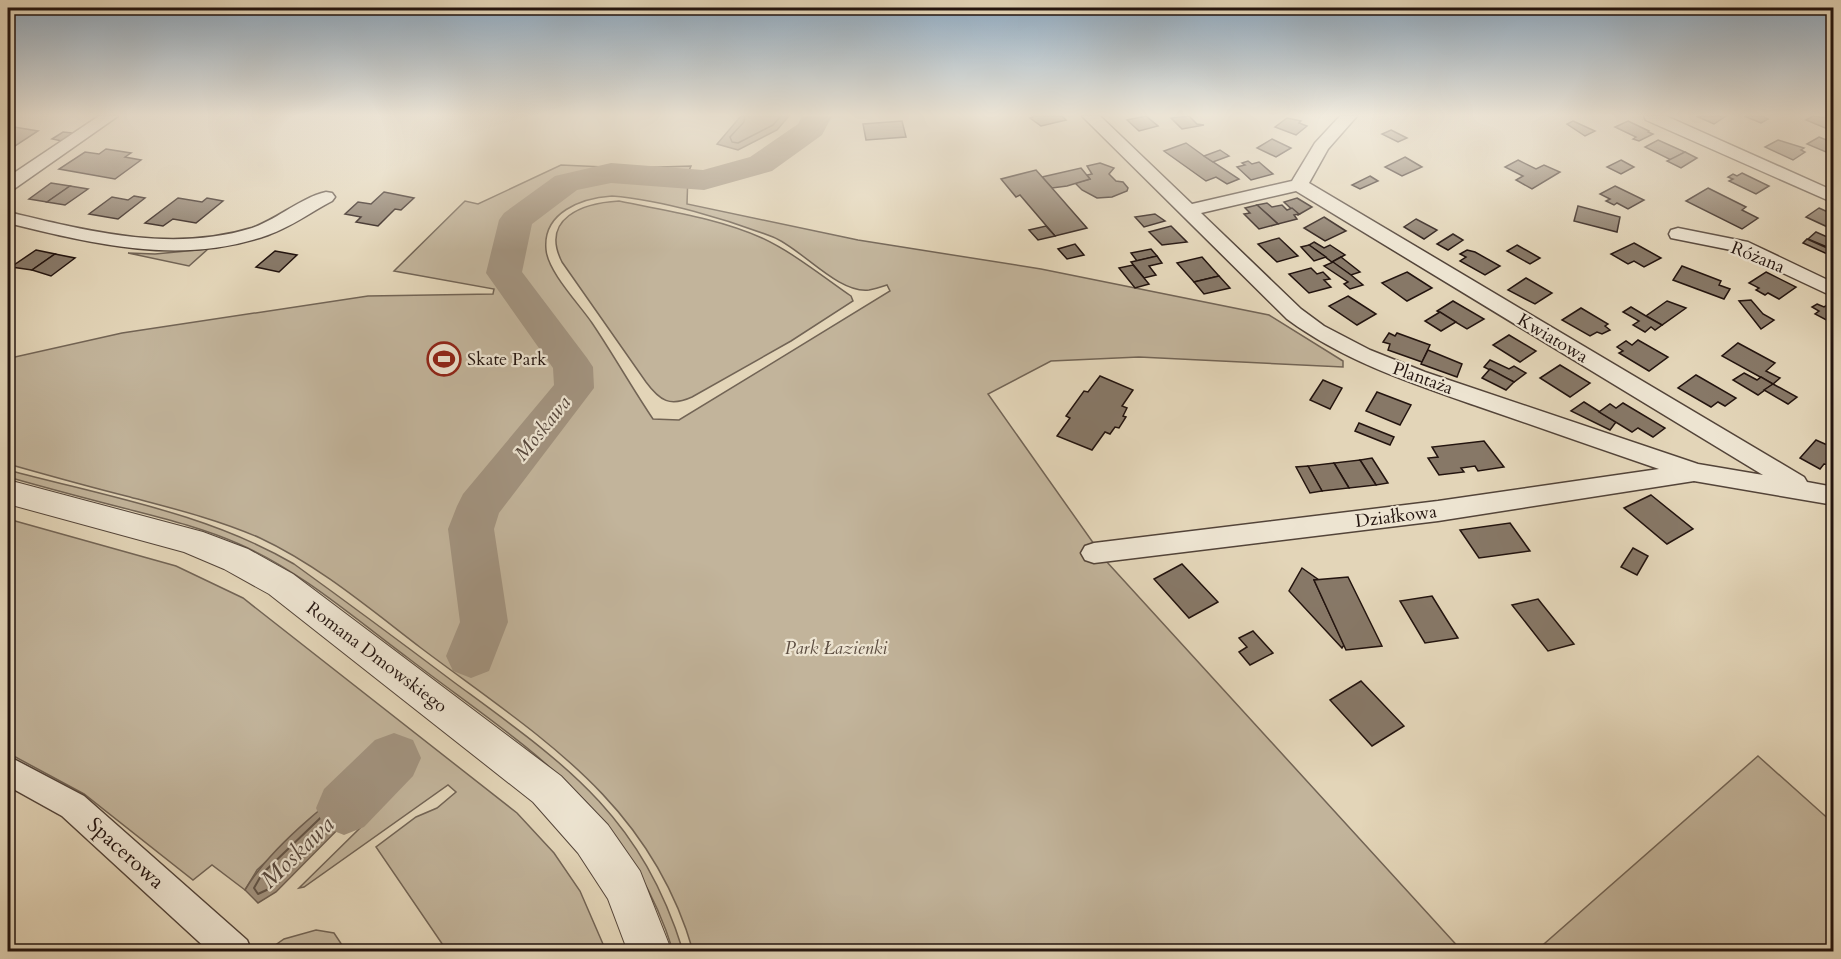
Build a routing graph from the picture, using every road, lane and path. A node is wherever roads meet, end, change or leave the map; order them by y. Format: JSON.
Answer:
{"nodes":[{"id":1,"x":44,"y":161,"type":"edge"},
{"id":2,"x":1136,"y":161,"type":"edge"},
{"id":3,"x":1313,"y":161,"type":"edge"},
{"id":4,"x":1751,"y":161,"type":"edge"},
{"id":5,"x":8,"y":185,"type":"edge"},
{"id":6,"x":1299,"y":185,"type":"junction"},
{"id":7,"x":326,"y":197,"type":"dead end"},
{"id":8,"x":1833,"y":198,"type":"edge"},
{"id":9,"x":1187,"y":211,"type":"junction"},
{"id":10,"x":8,"y":218,"type":"edge"},
{"id":11,"x":1678,"y":234,"type":"dead end"},
{"id":12,"x":1833,"y":291,"type":"edge"},
{"id":13,"x":1697,"y":472,"type":"junction"},
{"id":14,"x":1808,"y":490,"type":"junction"},
{"id":15,"x":8,"y":492,"type":"edge"},
{"id":16,"x":1833,"y":496,"type":"edge"},
{"id":17,"x":1094,"y":553,"type":"dead end"},
{"id":18,"x":8,"y":770,"type":"edge"},
{"id":19,"x":235,"y":951,"type":"edge"},
{"id":20,"x":650,"y":951,"type":"edge"}],
"edges":[{"from":1,"to":5,"type":"street"},
{"from":2,"to":9,"type":"street","name":"Plantaża"},
{"from":3,"to":6,"type":"street"},
{"from":4,"to":8,"type":"street"},
{"from":6,"to":9,"type":"street"},
{"from":6,"to":14,"type":"street","name":"Kwiatowa"},
{"from":7,"to":10,"type":"street"},
{"from":9,"to":13,"type":"street","name":"Plantaża"},
{"from":11,"to":12,"type":"street","name":"Różana"},
{"from":13,"to":14,"type":"street","name":"Plantaża"},
{"from":13,"to":17,"type":"street","name":"Działkowa"},
{"from":14,"to":16,"type":"street","name":"Plantaża"},
{"from":15,"to":20,"type":"street","name":"Romana Dmowskiego"},
{"from":18,"to":19,"type":"street","name":"Spacerowa"}]}
